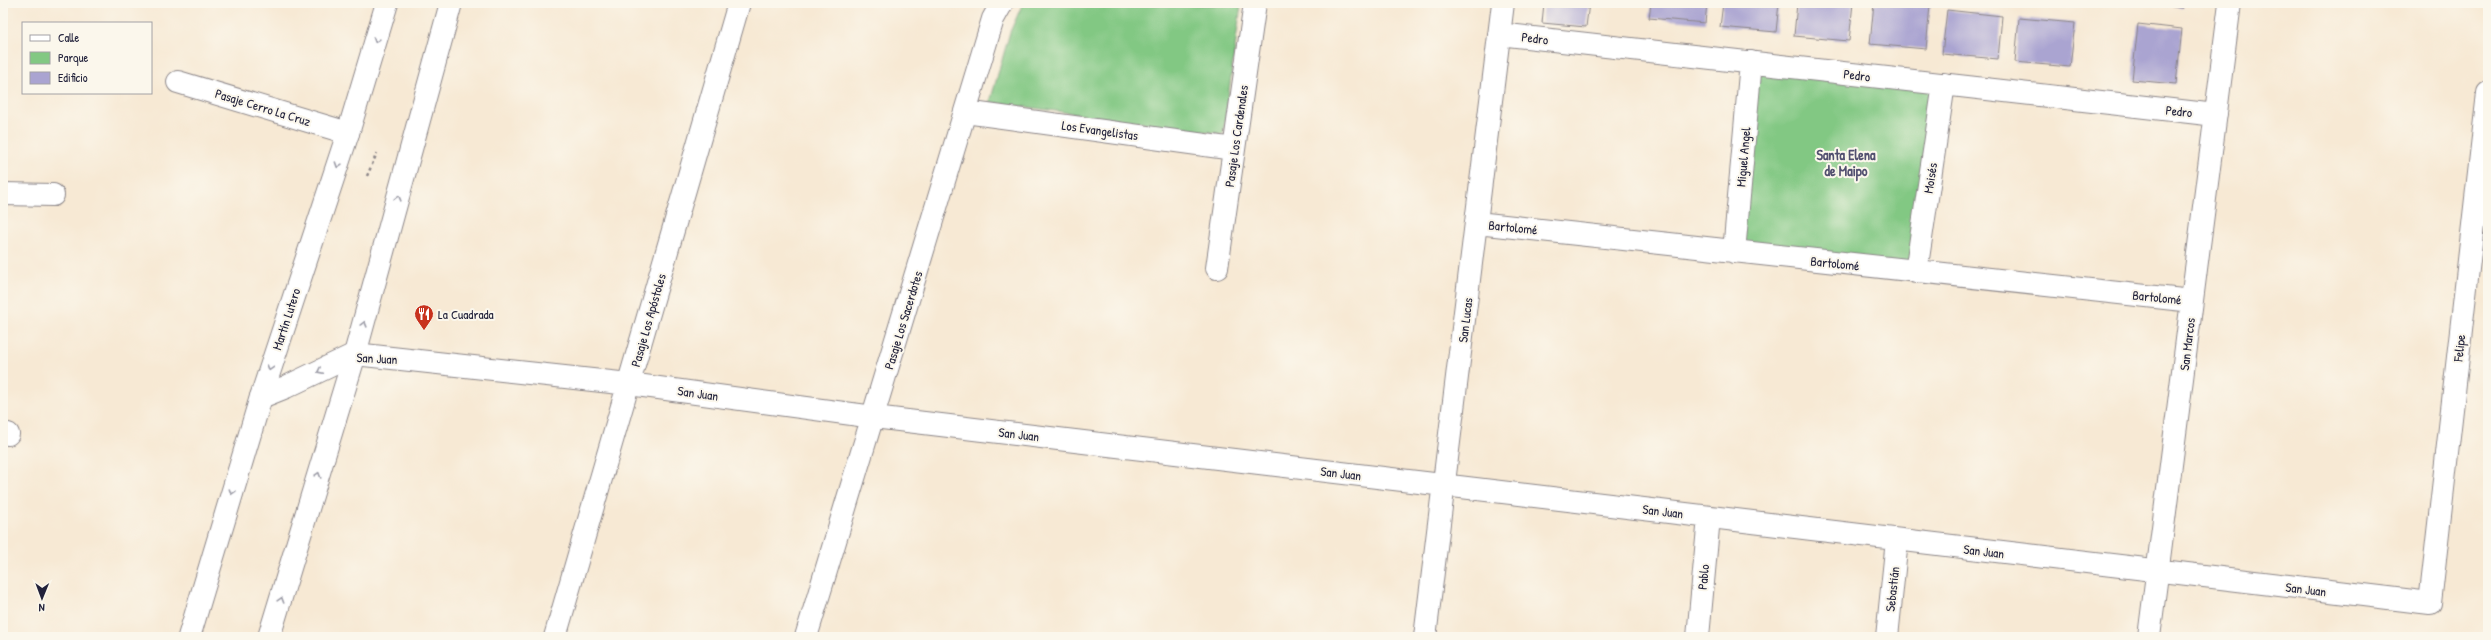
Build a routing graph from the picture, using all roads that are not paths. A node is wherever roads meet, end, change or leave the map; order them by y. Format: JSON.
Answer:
{"nodes":[{"id":1,"x":387,"y":3,"type":"edge"},
{"id":2,"x":451,"y":3,"type":"edge"},
{"id":3,"x":738,"y":3,"type":"edge"},
{"id":4,"x":1002,"y":3,"type":"edge"},
{"id":5,"x":1255,"y":3,"type":"edge"},
{"id":6,"x":1503,"y":3,"type":"edge"},
{"id":7,"x":2230,"y":3,"type":"edge"},
{"id":8,"x":1499,"y":34,"type":"junction"},
{"id":9,"x":1751,"y":62,"type":"junction"},
{"id":10,"x":178,"y":82,"type":"dead end"},
{"id":11,"x":1944,"y":84,"type":"junction"},
{"id":12,"x":2488,"y":93,"type":"edge"},
{"id":13,"x":965,"y":112,"type":"junction"},
{"id":14,"x":2216,"y":115,"type":"junction"},
{"id":15,"x":348,"y":133,"type":"junction"},
{"id":16,"x":1234,"y":149,"type":"junction"},
{"id":17,"x":2485,"y":149,"type":"edge"},
{"id":18,"x":3,"y":194,"type":"edge"},
{"id":19,"x":53,"y":195,"type":"dead end"},
{"id":20,"x":1477,"y":223,"type":"junction"},
{"id":21,"x":1734,"y":252,"type":"junction"},
{"id":22,"x":2479,"y":253,"type":"edge"},
{"id":23,"x":1217,"y":268,"type":"dead end"},
{"id":24,"x":1916,"y":272,"type":"junction"},
{"id":25,"x":2192,"y":301,"type":"junction"},
{"id":26,"x":355,"y":354,"type":"junction"},
{"id":27,"x":630,"y":384,"type":"junction"},
{"id":28,"x":261,"y":397,"type":"junction"},
{"id":29,"x":874,"y":417,"type":"junction"},
{"id":30,"x":1444,"y":485,"type":"junction"},
{"id":31,"x":1709,"y":517,"type":"junction"},
{"id":32,"x":1897,"y":540,"type":"junction"},
{"id":33,"x":2157,"y":572,"type":"junction"},
{"id":34,"x":2430,"y":603,"type":"joint"},
{"id":35,"x":189,"y":637,"type":"edge"},
{"id":36,"x":269,"y":637,"type":"edge"},
{"id":37,"x":554,"y":637,"type":"edge"},
{"id":38,"x":806,"y":637,"type":"edge"},
{"id":39,"x":1425,"y":637,"type":"edge"},
{"id":40,"x":1698,"y":637,"type":"edge"},
{"id":41,"x":1886,"y":637,"type":"edge"},
{"id":42,"x":2149,"y":637,"type":"edge"}],
"edges":[{"from":1,"to":15,"type":"street","name":"Martín Lutero","one_way":true},
{"from":26,"to":2,"type":"street","one_way":true},
{"from":3,"to":27,"type":"street","name":"Pasaje Los Apóstoles"},
{"from":4,"to":13,"type":"street","name":"Pasaje Los Sacerdotes"},
{"from":5,"to":16,"type":"street","name":"Pasaje Los Cardenales"},
{"from":6,"to":8,"type":"street","name":"San Lucas"},
{"from":7,"to":14,"type":"street","name":"San Marcos"},
{"from":8,"to":9,"type":"street","name":"Pedro"},
{"from":8,"to":20,"type":"street","name":"San Lucas"},
{"from":9,"to":11,"type":"street","name":"Pedro"},
{"from":9,"to":21,"type":"street","name":"Miguel Angel"},
{"from":10,"to":15,"type":"street","name":"Pasaje Cerro La Cruz"},
{"from":11,"to":14,"type":"street","name":"Pedro"},
{"from":11,"to":24,"type":"street","name":"Moisés"},
{"from":12,"to":17,"type":"street","name":"Felipe"},
{"from":13,"to":16,"type":"street","name":"Los Evangelistas"},
{"from":13,"to":29,"type":"street","name":"Pasaje Los Sacerdotes"},
{"from":14,"to":25,"type":"street","name":"San Marcos"},
{"from":15,"to":28,"type":"street","name":"Martín Lutero","one_way":true},
{"from":16,"to":23,"type":"street","name":"Pasaje Los Cardenales"},
{"from":17,"to":22,"type":"street","name":"Felipe"},
{"from":18,"to":19,"type":"street"},
{"from":20,"to":21,"type":"street","name":"Bartolomé"},
{"from":20,"to":30,"type":"street","name":"San Lucas"},
{"from":21,"to":24,"type":"street","name":"Bartolomé"},
{"from":22,"to":34,"type":"street","name":"Felipe"},
{"from":24,"to":25,"type":"street","name":"Bartolomé"},
{"from":25,"to":33,"type":"street","name":"San Marcos"},
{"from":26,"to":27,"type":"street","name":"San Juan"},
{"from":26,"to":28,"type":"street","name":"San Juan","one_way":true},
{"from":36,"to":26,"type":"street","one_way":true},
{"from":27,"to":29,"type":"street","name":"San Juan"},
{"from":27,"to":37,"type":"street","name":"Pasaje Los Apóstoles"},
{"from":28,"to":35,"type":"street","name":"Martín Lutero","one_way":true},
{"from":29,"to":30,"type":"street","name":"San Juan"},
{"from":29,"to":38,"type":"street","name":"Pasaje Los Sacerdotes"},
{"from":30,"to":31,"type":"street","name":"San Juan"},
{"from":30,"to":39,"type":"street","name":"San Lucas"},
{"from":31,"to":32,"type":"street","name":"San Juan"},
{"from":31,"to":40,"type":"street","name":"Pablo"},
{"from":32,"to":33,"type":"street","name":"San Juan"},
{"from":32,"to":41,"type":"street","name":"Sebastián"},
{"from":33,"to":34,"type":"street","name":"San Juan"},
{"from":33,"to":42,"type":"street","name":"San Marcos"}]}
